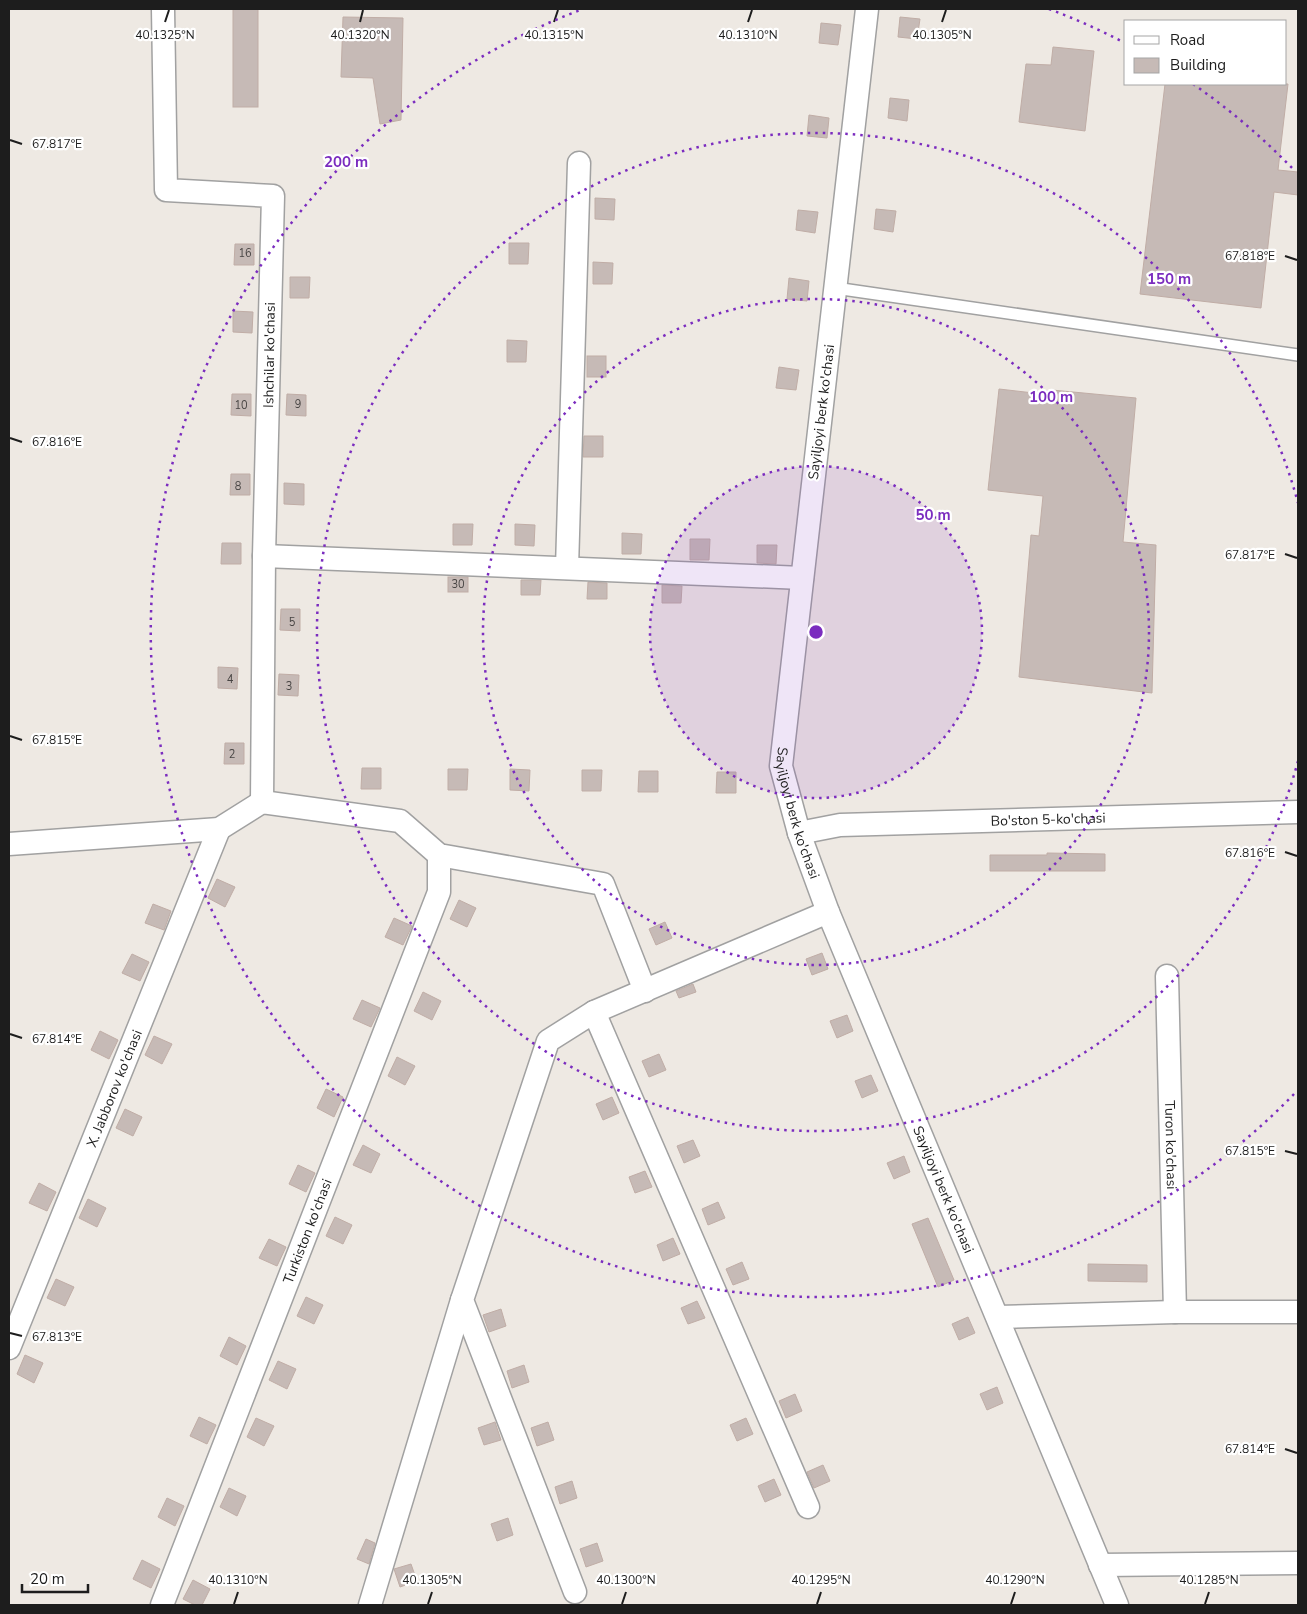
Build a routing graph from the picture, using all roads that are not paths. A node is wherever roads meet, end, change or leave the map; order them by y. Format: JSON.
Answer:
{"nodes":[{"id":1,"x":163,"y":9,"type":"edge"},
{"id":2,"x":867,"y":9,"type":"edge"},
{"id":3,"x":579,"y":163,"type":"dead end"},
{"id":4,"x":835,"y":288,"type":"junction"},
{"id":5,"x":1298,"y":356,"type":"edge"},
{"id":6,"x":264,"y":556,"type":"junction"},
{"id":7,"x":567,"y":568,"type":"junction"},
{"id":8,"x":802,"y":578,"type":"junction"},
{"id":9,"x":262,"y":802,"type":"junction"},
{"id":10,"x":1298,"y":812,"type":"edge"},
{"id":11,"x":219,"y":829,"type":"junction"},
{"id":12,"x":799,"y":833,"type":"junction"},
{"id":13,"x":9,"y":844,"type":"edge"},
{"id":14,"x":439,"y":855,"type":"junction"},
{"id":15,"x":828,"y":912,"type":"junction"},
{"id":16,"x":1167,"y":976,"type":"dead end"},
{"id":17,"x":644,"y":991,"type":"junction"},
{"id":18,"x":594,"y":1012,"type":"junction"},
{"id":19,"x":462,"y":1300,"type":"junction"},
{"id":20,"x":1175,"y":1312,"type":"junction"},
{"id":21,"x":1298,"y":1312,"type":"edge"},
{"id":22,"x":998,"y":1317,"type":"junction"},
{"id":23,"x":9,"y":1348,"type":"edge"},
{"id":24,"x":808,"y":1507,"type":"dead end"},
{"id":25,"x":1298,"y":1562,"type":"edge"},
{"id":26,"x":1100,"y":1565,"type":"junction"},
{"id":27,"x":575,"y":1592,"type":"dead end"},
{"id":28,"x":162,"y":1605,"type":"edge"},
{"id":29,"x":370,"y":1605,"type":"edge"},
{"id":30,"x":1117,"y":1605,"type":"edge"}],
"edges":[{"from":1,"to":6,"type":"street","name":"Ishchilar ko'chasi"},
{"from":2,"to":4,"type":"street","name":"Sayiljoyi berk ko'chasi"},
{"from":3,"to":7,"type":"street"},
{"from":4,"to":5,"type":"lane"},
{"from":4,"to":8,"type":"street","name":"Sayiljoyi berk ko'chasi"},
{"from":6,"to":7,"type":"street"},
{"from":6,"to":9,"type":"street","name":"Ishchilar ko'chasi"},
{"from":7,"to":8,"type":"street"},
{"from":8,"to":12,"type":"street","name":"Sayiljoyi berk ko'chasi"},
{"from":9,"to":11,"type":"street"},
{"from":9,"to":14,"type":"street"},
{"from":10,"to":12,"type":"street","name":"Bo'ston 5-ko'chasi"},
{"from":11,"to":13,"type":"street"},
{"from":11,"to":23,"type":"street","name":"X. Jabborov ko'chasi"},
{"from":12,"to":15,"type":"street","name":"Sayiljoyi berk ko'chasi"},
{"from":14,"to":17,"type":"street"},
{"from":14,"to":28,"type":"street","name":"Turkiston ko'chasi"},
{"from":15,"to":17,"type":"street"},
{"from":15,"to":22,"type":"street","name":"Sayiljoyi berk ko'chasi"},
{"from":16,"to":20,"type":"street","name":"Turon ko'chasi"},
{"from":17,"to":18,"type":"street"},
{"from":18,"to":19,"type":"street"},
{"from":18,"to":24,"type":"street"},
{"from":19,"to":27,"type":"street"},
{"from":19,"to":29,"type":"street"},
{"from":20,"to":21,"type":"street"},
{"from":20,"to":22,"type":"street"},
{"from":22,"to":26,"type":"street","name":"Sayiljoyi berk ko'chasi"},
{"from":25,"to":26,"type":"street"},
{"from":26,"to":30,"type":"street","name":"Sayiljoyi berk ko'chasi"}]}
